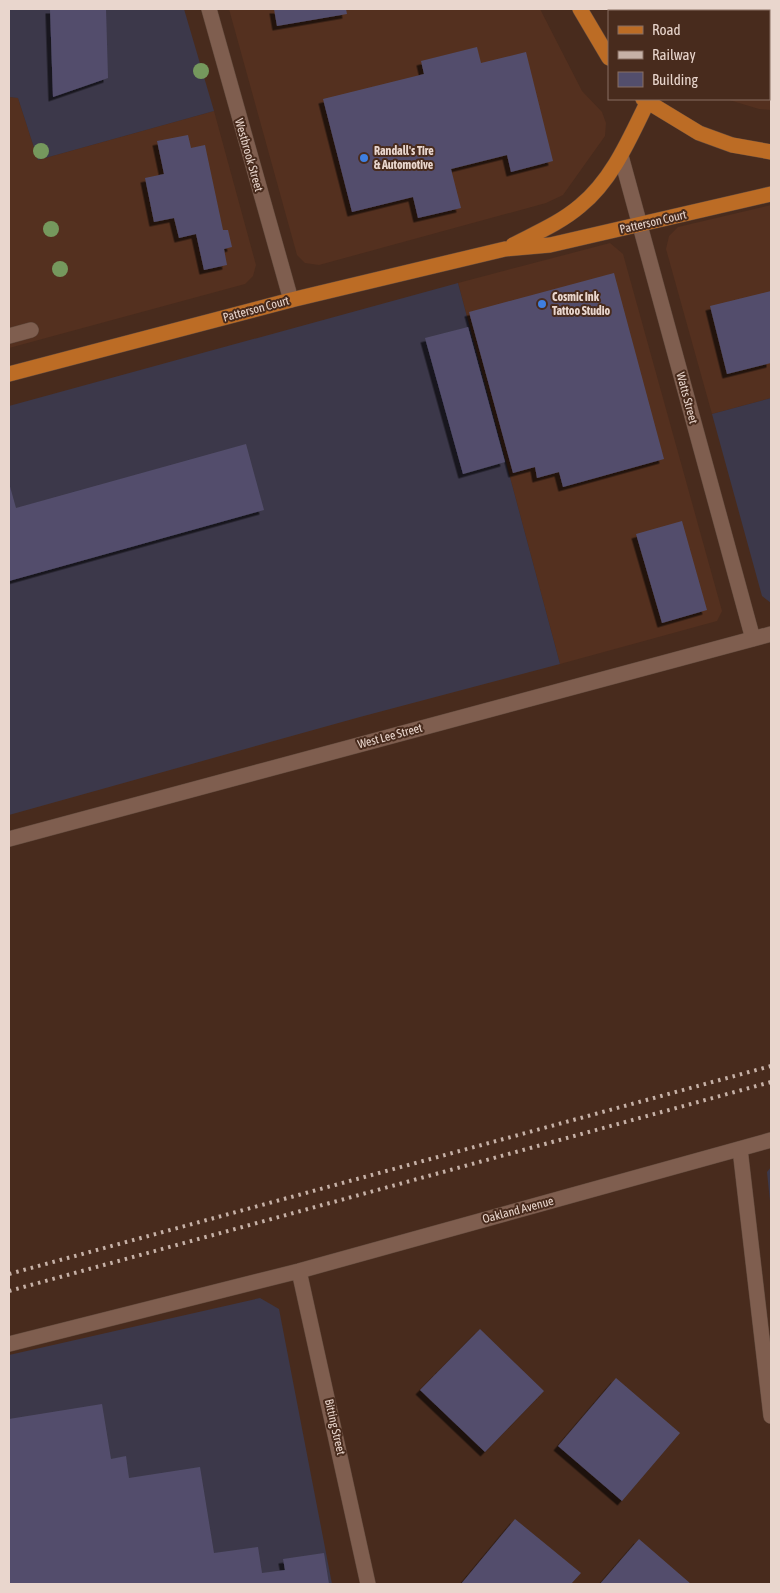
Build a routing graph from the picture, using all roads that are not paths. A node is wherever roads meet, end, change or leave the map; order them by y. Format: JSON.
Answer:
{"nodes":[{"id":1,"x":209,"y":9,"type":"edge"},
{"id":2,"x":580,"y":9,"type":"edge"},
{"id":3,"x":608,"y":56,"type":"edge"},
{"id":4,"x":645,"y":101,"type":"edge"},
{"id":5,"x":771,"y":152,"type":"edge"},
{"id":6,"x":622,"y":156,"type":"junction"},
{"id":7,"x":771,"y":194,"type":"edge"},
{"id":8,"x":641,"y":225,"type":"junction"},
{"id":9,"x":505,"y":249,"type":"junction"},
{"id":10,"x":291,"y":300,"type":"junction"},
{"id":11,"x":31,"y":330,"type":"dead end"},
{"id":12,"x":9,"y":336,"type":"edge"},
{"id":13,"x":9,"y":374,"type":"edge"},
{"id":14,"x":771,"y":634,"type":"edge"},
{"id":15,"x":753,"y":639,"type":"junction"},
{"id":16,"x":9,"y":839,"type":"edge"},
{"id":17,"x":771,"y":1140,"type":"edge"},
{"id":18,"x":740,"y":1149,"type":"junction"},
{"id":19,"x":299,"y":1271,"type":"junction"},
{"id":20,"x":9,"y":1344,"type":"edge"},
{"id":21,"x":771,"y":1416,"type":"edge"},
{"id":22,"x":368,"y":1584,"type":"edge"}],
"edges":[{"from":1,"to":10,"type":"street","name":"Westbrook Street"},
{"from":2,"to":3,"type":"main road"},
{"from":4,"to":5,"type":"main road"},
{"from":4,"to":6,"type":"main road","name":"Patterson Court"},
{"from":6,"to":8,"type":"street","name":"Watts Street"},
{"from":6,"to":9,"type":"main road","name":"Patterson Court"},
{"from":7,"to":8,"type":"main road","name":"Patterson Court"},
{"from":8,"to":9,"type":"main road","name":"Patterson Court"},
{"from":8,"to":15,"type":"street","name":"Watts Street"},
{"from":9,"to":10,"type":"main road","name":"Patterson Court"},
{"from":10,"to":13,"type":"main road","name":"Patterson Court"},
{"from":11,"to":12,"type":"street"},
{"from":14,"to":15,"type":"street","name":"West Lee Street"},
{"from":15,"to":16,"type":"street","name":"West Lee Street"},
{"from":17,"to":18,"type":"street","name":"Oakland Avenue"},
{"from":18,"to":19,"type":"street","name":"Oakland Avenue"},
{"from":18,"to":21,"type":"street"},
{"from":19,"to":20,"type":"street","name":"Oakland Avenue"},
{"from":19,"to":22,"type":"street","name":"Bitting Street"}]}
